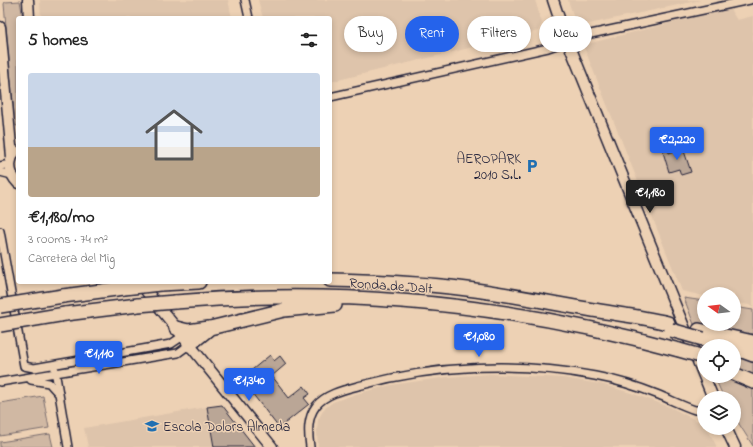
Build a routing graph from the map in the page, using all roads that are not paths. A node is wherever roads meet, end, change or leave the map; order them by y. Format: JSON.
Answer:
{"nodes":[{"id":1,"x":28,"y":0,"type":"edge"},
{"id":2,"x":245,"y":0,"type":"edge"},
{"id":3,"x":553,"y":0,"type":"edge"},
{"id":4,"x":750,"y":0,"type":"edge"},
{"id":5,"x":29,"y":16,"type":"edge"},
{"id":6,"x":249,"y":16,"type":"edge"},
{"id":7,"x":559,"y":16,"type":"edge"},
{"id":8,"x":0,"y":27,"type":"edge"},
{"id":9,"x":592,"y":34,"type":"edge"},
{"id":10,"x":539,"y":50,"type":"edge"},
{"id":11,"x":573,"y":52,"type":"edge"},
{"id":12,"x":332,"y":97,"type":"edge"},
{"id":13,"x":14,"y":156,"type":"edge"},
{"id":14,"x":0,"y":166,"type":"edge"},
{"id":15,"x":0,"y":172,"type":"edge"},
{"id":16,"x":15,"y":179,"type":"edge"},
{"id":17,"x":0,"y":231,"type":"edge"},
{"id":18,"x":332,"y":274,"type":"edge"},
{"id":19,"x":332,"y":280,"type":"edge"},
{"id":20,"x":393,"y":282,"type":"junction"},
{"id":21,"x":141,"y":284,"type":"edge"},
{"id":22,"x":160,"y":284,"type":"edge"},
{"id":23,"x":0,"y":306,"type":"edge"},
{"id":24,"x":470,"y":308,"type":"junction"},
{"id":25,"x":0,"y":325,"type":"edge"},
{"id":26,"x":210,"y":328,"type":"junction"},
{"id":27,"x":701,"y":335,"type":"junction"},
{"id":28,"x":183,"y":336,"type":"junction"},
{"id":29,"x":710,"y":339,"type":"edge"},
{"id":30,"x":753,"y":341,"type":"edge"},
{"id":31,"x":741,"y":351,"type":"edge"},
{"id":32,"x":680,"y":352,"type":"junction"},
{"id":33,"x":753,"y":355,"type":"edge"},
{"id":34,"x":697,"y":356,"type":"edge"},
{"id":35,"x":697,"y":359,"type":"edge"},
{"id":36,"x":697,"y":359,"type":"edge"},
{"id":37,"x":54,"y":364,"type":"junction"},
{"id":38,"x":24,"y":366,"type":"junction"},
{"id":39,"x":741,"y":368,"type":"edge"},
{"id":40,"x":753,"y":372,"type":"edge"},
{"id":41,"x":56,"y":373,"type":"junction"},
{"id":42,"x":741,"y":377,"type":"edge"},
{"id":43,"x":21,"y":378,"type":"junction"},
{"id":44,"x":9,"y":380,"type":"junction"},
{"id":45,"x":0,"y":382,"type":"edge"},
{"id":46,"x":753,"y":382,"type":"edge"},
{"id":47,"x":59,"y":394,"type":"junction"},
{"id":48,"x":697,"y":409,"type":"edge"},
{"id":49,"x":729,"y":435,"type":"edge"},
{"id":50,"x":270,"y":446,"type":"edge"},
{"id":51,"x":68,"y":447,"type":"edge"},
{"id":52,"x":310,"y":447,"type":"edge"},
{"id":53,"x":735,"y":447,"type":"edge"}],
"edges":[{"from":1,"to":5,"type":"street"},
{"from":2,"to":6,"type":"street"},
{"from":3,"to":7,"type":"street"},
{"from":4,"to":9,"type":"street"},
{"from":8,"to":13,"type":"street"},
{"from":10,"to":12,"type":"street"},
{"from":11,"to":35,"type":"street"},
{"from":13,"to":14,"type":"street"},
{"from":13,"to":16,"type":"street"},
{"from":15,"to":16,"type":"street"},
{"from":17,"to":38,"type":"street"},
{"from":18,"to":20,"type":"highway"},
{"from":19,"to":20,"type":"highway","name":"Ronda de Dalt"},
{"from":20,"to":27,"type":"highway","name":"Ronda de Dalt","bridge":true},
{"from":21,"to":28,"type":"street"},
{"from":22,"to":23,"type":"highway","bridge":true},
{"from":24,"to":25,"type":"highway","name":"Ronda de Dalt","bridge":true},
{"from":24,"to":26,"type":"highway"},
{"from":24,"to":32,"type":"highway","name":"Ronda de Dalt"},
{"from":26,"to":28,"type":"highway"},
{"from":26,"to":28,"type":"highway"},
{"from":27,"to":29,"type":"highway"},
{"from":27,"to":30,"type":"highway"},
{"from":28,"to":37,"type":"street"},
{"from":28,"to":41,"type":"street"},
{"from":28,"to":50,"type":"street"},
{"from":31,"to":33,"type":"highway"},
{"from":32,"to":34,"type":"highway","name":"Ronda de Dalt","bridge":true},
{"from":32,"to":36,"type":"highway"},
{"from":37,"to":38,"type":"street"},
{"from":37,"to":41,"type":"street"},
{"from":38,"to":44,"type":"street"},
{"from":39,"to":40,"type":"highway"},
{"from":41,"to":43,"type":"street"},
{"from":41,"to":47,"type":"street"},
{"from":42,"to":46,"type":"highway"},
{"from":43,"to":44,"type":"street"},
{"from":43,"to":47,"type":"street"},
{"from":44,"to":45,"type":"street"},
{"from":47,"to":51,"type":"street"},
{"from":48,"to":52,"type":"street"},
{"from":49,"to":53,"type":"street"}]}
